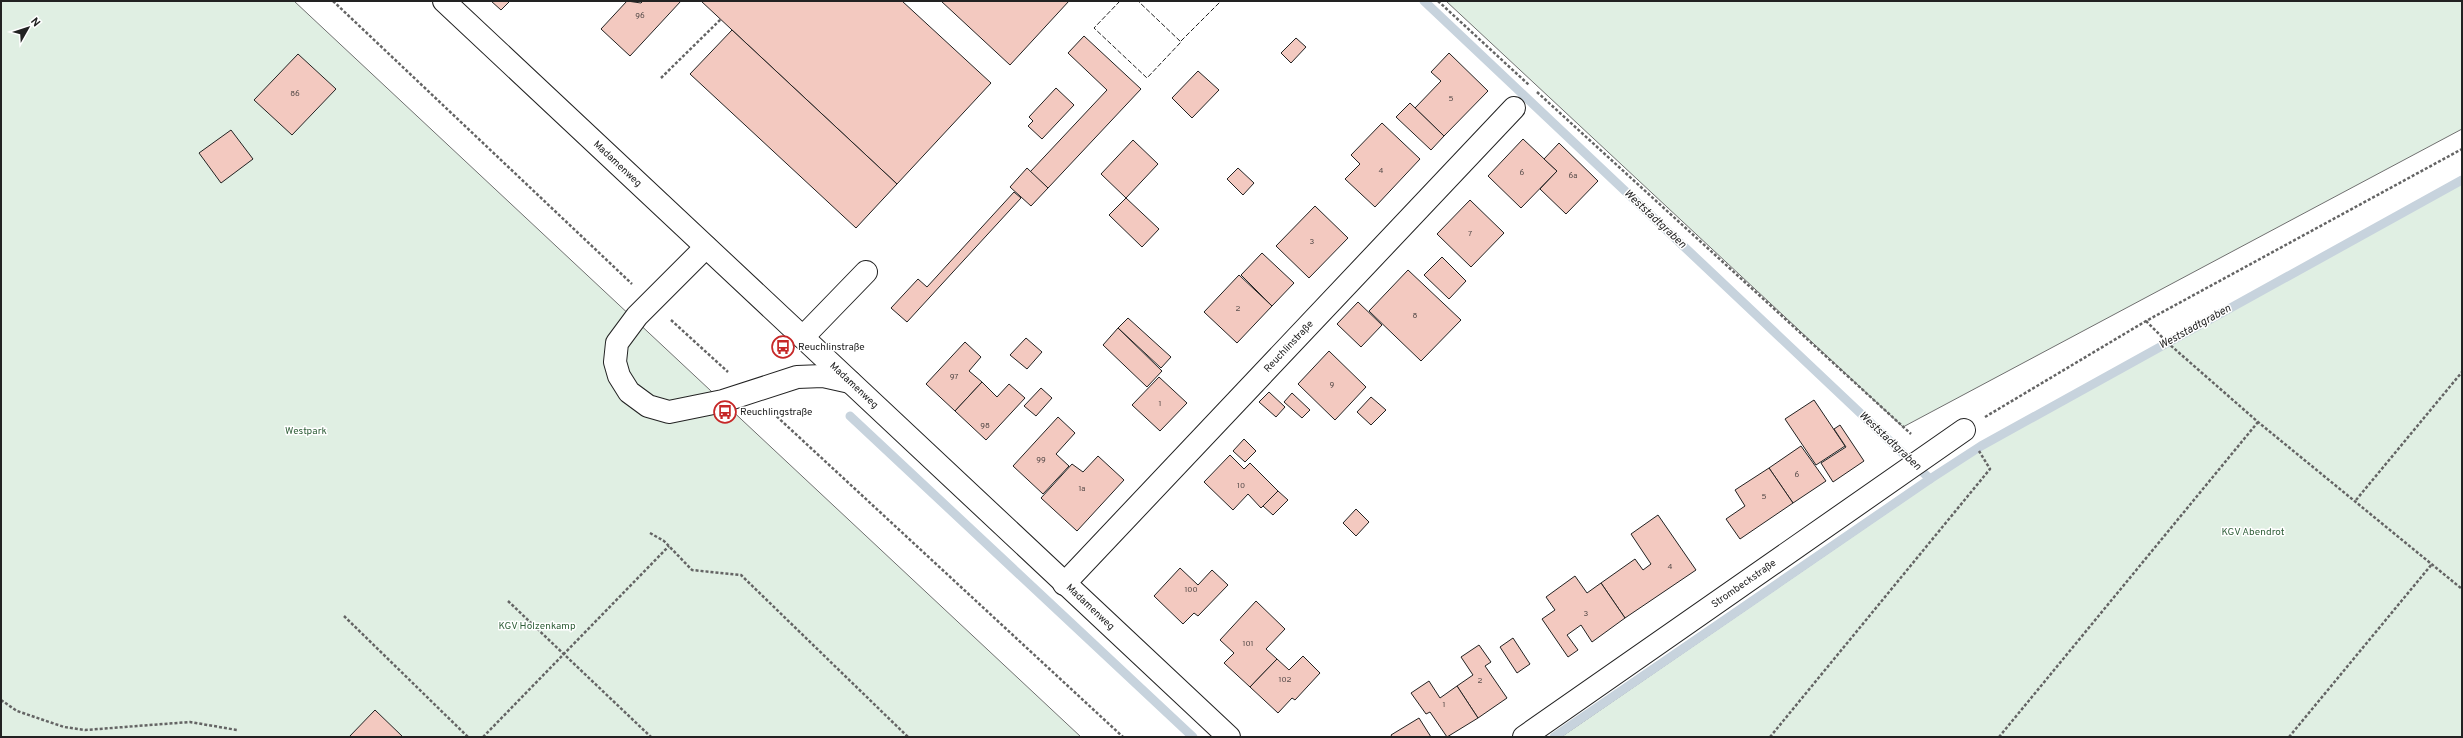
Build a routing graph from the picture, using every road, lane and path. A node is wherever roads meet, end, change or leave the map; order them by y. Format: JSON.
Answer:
{"nodes":[{"id":1,"x":444,"y":1,"type":"edge"},
{"id":2,"x":1438,"y":1,"type":"edge"},
{"id":3,"x":721,"y":19,"type":"dead end"},
{"id":4,"x":661,"y":78,"type":"dead end"},
{"id":5,"x":1514,"y":108,"type":"dead end"},
{"id":6,"x":2462,"y":149,"type":"edge"},
{"id":7,"x":706,"y":247,"type":"junction"},
{"id":8,"x":866,"y":272,"type":"dead end"},
{"id":9,"x":2146,"y":321,"type":"junction"},
{"id":10,"x":803,"y":337,"type":"junction"},
{"id":11,"x":2462,"y":372,"type":"edge"},
{"id":12,"x":851,"y":382,"type":"junction"},
{"id":13,"x":2258,"y":422,"type":"junction"},
{"id":14,"x":1964,"y":430,"type":"joint"},
{"id":15,"x":1978,"y":450,"type":"dead end"},
{"id":16,"x":1930,"y":452,"type":"junction"},
{"id":17,"x":2356,"y":500,"type":"junction"},
{"id":18,"x":650,"y":533,"type":"dead end"},
{"id":19,"x":669,"y":546,"type":"junction"},
{"id":20,"x":2432,"y":564,"type":"junction"},
{"id":21,"x":1064,"y":584,"type":"junction"},
{"id":22,"x":2462,"y":589,"type":"edge"},
{"id":23,"x":508,"y":601,"type":"dead end"},
{"id":24,"x":344,"y":616,"type":"dead end"},
{"id":25,"x":564,"y":654,"type":"junction"},
{"id":26,"x":1,"y":700,"type":"edge"},
{"id":27,"x":237,"y":730,"type":"dead end"},
{"id":28,"x":468,"y":737,"type":"edge"},
{"id":29,"x":483,"y":737,"type":"edge"},
{"id":30,"x":651,"y":737,"type":"edge"},
{"id":31,"x":908,"y":737,"type":"edge"},
{"id":32,"x":1229,"y":737,"type":"edge"},
{"id":33,"x":1524,"y":737,"type":"edge"},
{"id":34,"x":1770,"y":737,"type":"edge"},
{"id":35,"x":1999,"y":737,"type":"edge"},
{"id":36,"x":2289,"y":737,"type":"edge"}],
"edges":[{"from":1,"to":7,"type":"street","name":"Madamenweg"},
{"from":2,"to":16,"type":"path"},
{"from":3,"to":4,"type":"path"},
{"from":5,"to":21,"type":"street","name":"Reuchlinstraße"},
{"from":6,"to":9,"type":"path"},
{"from":7,"to":10,"type":"street","name":"Madamenweg"},
{"from":7,"to":12,"type":"street"},
{"from":8,"to":10,"type":"street"},
{"from":9,"to":13,"type":"path"},
{"from":9,"to":14,"type":"path"},
{"from":10,"to":12,"type":"street","name":"Madamenweg"},
{"from":11,"to":17,"type":"path"},
{"from":12,"to":21,"type":"street","name":"Madamenweg"},
{"from":13,"to":17,"type":"path"},
{"from":13,"to":35,"type":"path"},
{"from":14,"to":16,"type":"street","name":"Strombeckstraße"},
{"from":15,"to":34,"type":"path"},
{"from":16,"to":33,"type":"street","name":"Strombeckstraße"},
{"from":17,"to":20,"type":"path"},
{"from":18,"to":19,"type":"path"},
{"from":19,"to":25,"type":"path"},
{"from":19,"to":31,"type":"path"},
{"from":20,"to":22,"type":"path"},
{"from":20,"to":36,"type":"path"},
{"from":21,"to":32,"type":"street","name":"Madamenweg"},
{"from":23,"to":25,"type":"path"},
{"from":24,"to":28,"type":"path"},
{"from":25,"to":29,"type":"path"},
{"from":25,"to":30,"type":"path"},
{"from":26,"to":27,"type":"path"}]}
